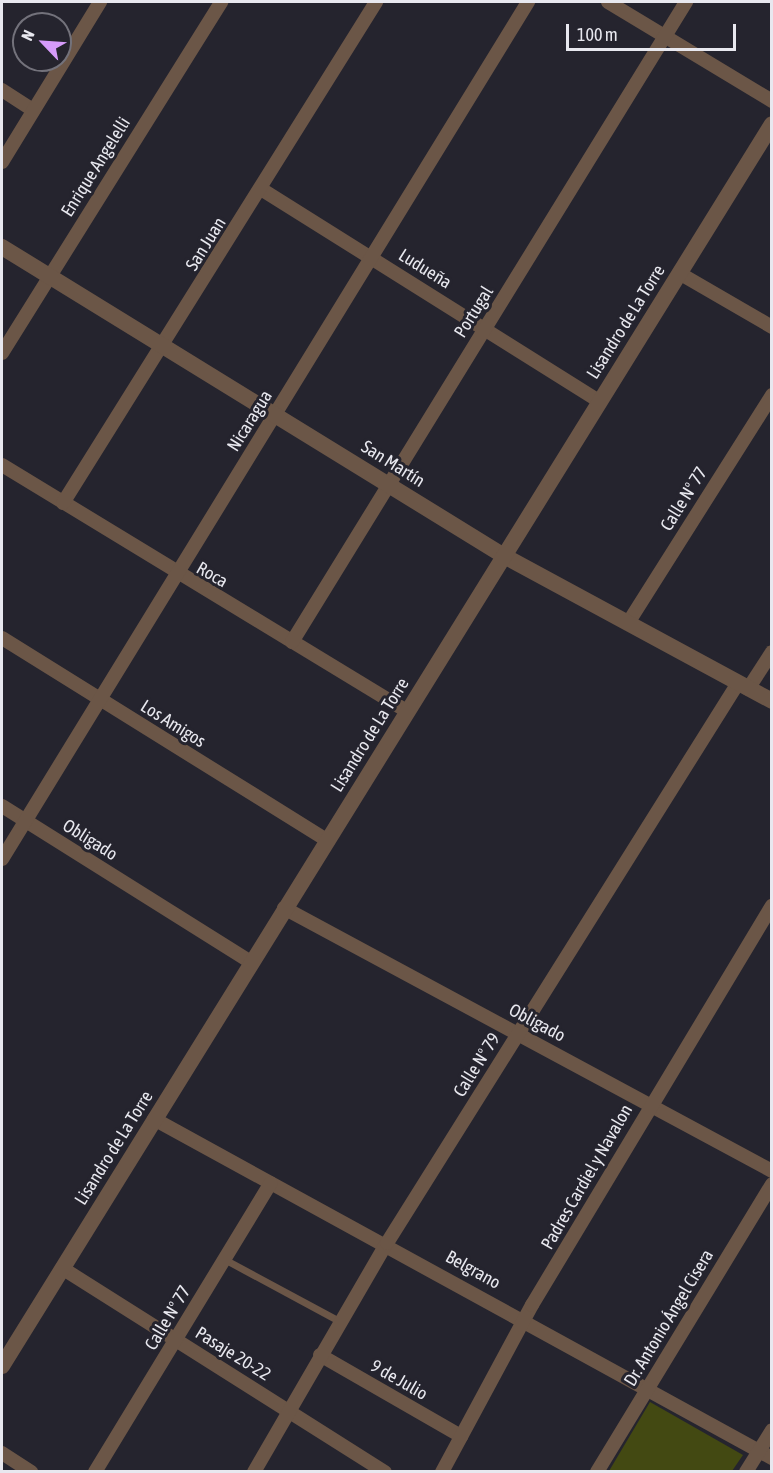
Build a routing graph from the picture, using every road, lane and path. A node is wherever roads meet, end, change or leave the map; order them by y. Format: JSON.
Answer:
{"nodes":[{"id":1,"x":100,"y":2,"type":"edge"},
{"id":2,"x":221,"y":2,"type":"edge"},
{"id":3,"x":376,"y":2,"type":"edge"},
{"id":4,"x":528,"y":2,"type":"edge"},
{"id":5,"x":608,"y":2,"type":"edge"},
{"id":6,"x":686,"y":2,"type":"edge"},
{"id":7,"x":665,"y":36,"type":"junction"},
{"id":8,"x":2,"y":90,"type":"edge"},
{"id":9,"x":771,"y":101,"type":"edge"},
{"id":10,"x":33,"y":110,"type":"junction"},
{"id":11,"x":771,"y":124,"type":"edge"},
{"id":12,"x":2,"y":162,"type":"edge"},
{"id":13,"x":261,"y":189,"type":"junction"},
{"id":14,"x":2,"y":247,"type":"edge"},
{"id":15,"x":372,"y":257,"type":"junction"},
{"id":16,"x":679,"y":273,"type":"junction"},
{"id":17,"x":48,"y":277,"type":"junction"},
{"id":18,"x":771,"y":327,"type":"edge"},
{"id":19,"x":485,"y":328,"type":"junction"},
{"id":20,"x":163,"y":347,"type":"junction"},
{"id":21,"x":2,"y":353,"type":"edge"},
{"id":22,"x":771,"y":395,"type":"edge"},
{"id":23,"x":600,"y":402,"type":"junction"},
{"id":24,"x":275,"y":415,"type":"junction"},
{"id":25,"x":2,"y":465,"type":"edge"},
{"id":26,"x":389,"y":485,"type":"junction"},
{"id":27,"x":63,"y":503,"type":"junction"},
{"id":28,"x":504,"y":556,"type":"junction"},
{"id":29,"x":176,"y":574,"type":"junction"},
{"id":30,"x":628,"y":623,"type":"junction"},
{"id":31,"x":2,"y":638,"type":"edge"},
{"id":32,"x":292,"y":642,"type":"junction"},
{"id":33,"x":771,"y":652,"type":"edge"},
{"id":34,"x":743,"y":686,"type":"junction"},
{"id":35,"x":100,"y":699,"type":"junction"},
{"id":36,"x":771,"y":701,"type":"edge"},
{"id":37,"x":407,"y":711,"type":"junction"},
{"id":38,"x":2,"y":806,"type":"edge"},
{"id":39,"x":25,"y":821,"type":"junction"},
{"id":40,"x":327,"y":840,"type":"junction"},
{"id":41,"x":2,"y":859,"type":"edge"},
{"id":42,"x":771,"y":905,"type":"edge"},
{"id":43,"x":284,"y":908,"type":"junction"},
{"id":44,"x":252,"y":963,"type":"junction"},
{"id":45,"x":518,"y":1034,"type":"junction"},
{"id":46,"x":650,"y":1105,"type":"junction"},
{"id":47,"x":154,"y":1119,"type":"junction"},
{"id":48,"x":771,"y":1171,"type":"edge"},
{"id":49,"x":272,"y":1183,"type":"junction"},
{"id":50,"x":771,"y":1184,"type":"edge"},
{"id":51,"x":387,"y":1243,"type":"junction"},
{"id":52,"x":224,"y":1259,"type":"junction"},
{"id":53,"x":62,"y":1268,"type":"junction"},
{"id":54,"x":526,"y":1320,"type":"junction"},
{"id":55,"x":339,"y":1322,"type":"junction"},
{"id":56,"x":176,"y":1339,"type":"junction"},
{"id":57,"x":320,"y":1355,"type":"junction"},
{"id":58,"x":2,"y":1366,"type":"edge"},
{"id":59,"x":647,"y":1389,"type":"junction"},
{"id":60,"x":288,"y":1410,"type":"junction"},
{"id":61,"x":771,"y":1430,"type":"edge"},
{"id":62,"x":461,"y":1436,"type":"junction"},
{"id":63,"x":759,"y":1451,"type":"junction"},
{"id":64,"x":2,"y":1453,"type":"edge"},
{"id":65,"x":771,"y":1458,"type":"edge"},
{"id":66,"x":31,"y":1472,"type":"edge"},
{"id":67,"x":95,"y":1472,"type":"edge"},
{"id":68,"x":254,"y":1472,"type":"edge"},
{"id":69,"x":385,"y":1472,"type":"edge"},
{"id":70,"x":442,"y":1472,"type":"edge"},
{"id":71,"x":597,"y":1472,"type":"edge"},
{"id":72,"x":746,"y":1472,"type":"edge"}],
"edges":[{"from":1,"to":10,"type":"street"},
{"from":2,"to":17,"type":"street","name":"Enrique Angelelli"},
{"from":3,"to":13,"type":"street","name":"San Juan"},
{"from":4,"to":15,"type":"street","name":"Nicaragua"},
{"from":5,"to":7,"type":"street"},
{"from":6,"to":7,"type":"street","name":"Portugal"},
{"from":7,"to":9,"type":"street"},
{"from":7,"to":19,"type":"street","name":"Portugal"},
{"from":8,"to":10,"type":"street"},
{"from":10,"to":12,"type":"street"},
{"from":11,"to":16,"type":"street","name":"Lisandro de La Torre"},
{"from":13,"to":15,"type":"street","name":"Ludueña"},
{"from":13,"to":20,"type":"street","name":"San Juan"},
{"from":14,"to":17,"type":"street","name":"San Martín"},
{"from":15,"to":19,"type":"street","name":"Ludueña"},
{"from":15,"to":24,"type":"street","name":"Nicaragua"},
{"from":16,"to":18,"type":"street"},
{"from":16,"to":23,"type":"street","name":"Lisandro de La Torre"},
{"from":17,"to":20,"type":"street","name":"San Martín"},
{"from":17,"to":21,"type":"street","name":"Enrique Angelelli"},
{"from":19,"to":23,"type":"street","name":"Ludueña"},
{"from":19,"to":26,"type":"street","name":"Portugal"},
{"from":20,"to":24,"type":"street","name":"San Martín"},
{"from":20,"to":27,"type":"street","name":"San Juan"},
{"from":22,"to":30,"type":"street","name":"Calle Nº 77"},
{"from":23,"to":28,"type":"street","name":"Lisandro de La Torre"},
{"from":24,"to":26,"type":"street","name":"San Martín"},
{"from":24,"to":29,"type":"street","name":"Nicaragua"},
{"from":25,"to":27,"type":"street","name":"Roca"},
{"from":26,"to":28,"type":"street","name":"San Martín"},
{"from":26,"to":32,"type":"street","name":"Portugal"},
{"from":27,"to":29,"type":"street","name":"Roca"},
{"from":28,"to":30,"type":"street","name":"San Martín"},
{"from":28,"to":37,"type":"street","name":"Lisandro de La Torre"},
{"from":29,"to":32,"type":"street","name":"Roca"},
{"from":29,"to":35,"type":"street","name":"Nicaragua"},
{"from":30,"to":34,"type":"street","name":"San Martín"},
{"from":31,"to":35,"type":"street","name":"Los Amigos"},
{"from":32,"to":37,"type":"street","name":"Roca"},
{"from":33,"to":34,"type":"street","name":"Calle Nº 79"},
{"from":34,"to":36,"type":"street","name":"San Martín"},
{"from":34,"to":45,"type":"street","name":"Calle Nº 79"},
{"from":35,"to":39,"type":"street","name":"Nicaragua"},
{"from":35,"to":40,"type":"street","name":"Los Amigos"},
{"from":37,"to":40,"type":"street","name":"Lisandro de La Torre"},
{"from":38,"to":39,"type":"street","name":"Obligado"},
{"from":39,"to":41,"type":"street","name":"Nicaragua"},
{"from":39,"to":44,"type":"street","name":"Obligado"},
{"from":40,"to":43,"type":"street","name":"Lisandro de La Torre"},
{"from":42,"to":46,"type":"street","name":"Padres Cardiel y Navalon"},
{"from":43,"to":44,"type":"street","name":"Lisandro de La Torre"},
{"from":43,"to":45,"type":"street","name":"Obligado"},
{"from":44,"to":47,"type":"street","name":"Lisandro de La Torre"},
{"from":45,"to":46,"type":"street","name":"Obligado"},
{"from":45,"to":51,"type":"street","name":"Calle Nº 79"},
{"from":46,"to":48,"type":"street","name":"Obligado"},
{"from":46,"to":54,"type":"street","name":"Padres Cardiel y Navalon"},
{"from":47,"to":49,"type":"street","name":"Belgrano"},
{"from":47,"to":53,"type":"street","name":"Lisandro de La Torre"},
{"from":49,"to":51,"type":"street","name":"Belgrano"},
{"from":49,"to":52,"type":"street","name":"Calle Nº 77"},
{"from":50,"to":59,"type":"street","name":"Dr. Antonio Ángel Cisera"},
{"from":51,"to":54,"type":"street","name":"Belgrano"},
{"from":51,"to":55,"type":"street","name":"Calle Nº 79"},
{"from":52,"to":55,"type":"lane"},
{"from":52,"to":56,"type":"street","name":"Calle Nº 77"},
{"from":53,"to":56,"type":"street","name":"Pasaje 20-22"},
{"from":53,"to":58,"type":"street","name":"Lisandro de La Torre"},
{"from":54,"to":59,"type":"street","name":"Belgrano"},
{"from":54,"to":62,"type":"street","name":"Padres Cardiel y Navalon"},
{"from":55,"to":57,"type":"street","name":"Calle Nº 79"},
{"from":56,"to":60,"type":"street","name":"Pasaje 20-22"},
{"from":56,"to":67,"type":"street","name":"Calle Nº 77"},
{"from":57,"to":60,"type":"street","name":"Calle Nº 79"},
{"from":57,"to":62,"type":"street","name":"9 de Julio"},
{"from":59,"to":63,"type":"street","name":"Belgrano"},
{"from":59,"to":71,"type":"street","name":"Dr. Antonio Ángel Cisera"},
{"from":60,"to":68,"type":"street","name":"Calle Nº 79"},
{"from":60,"to":69,"type":"street","name":"Pasaje 20-22"},
{"from":61,"to":63,"type":"street"},
{"from":62,"to":70,"type":"street","name":"Padres Cardiel y Navalon"},
{"from":63,"to":65,"type":"street","name":"Belgrano"},
{"from":63,"to":72,"type":"street"},
{"from":64,"to":66,"type":"street"}]}
